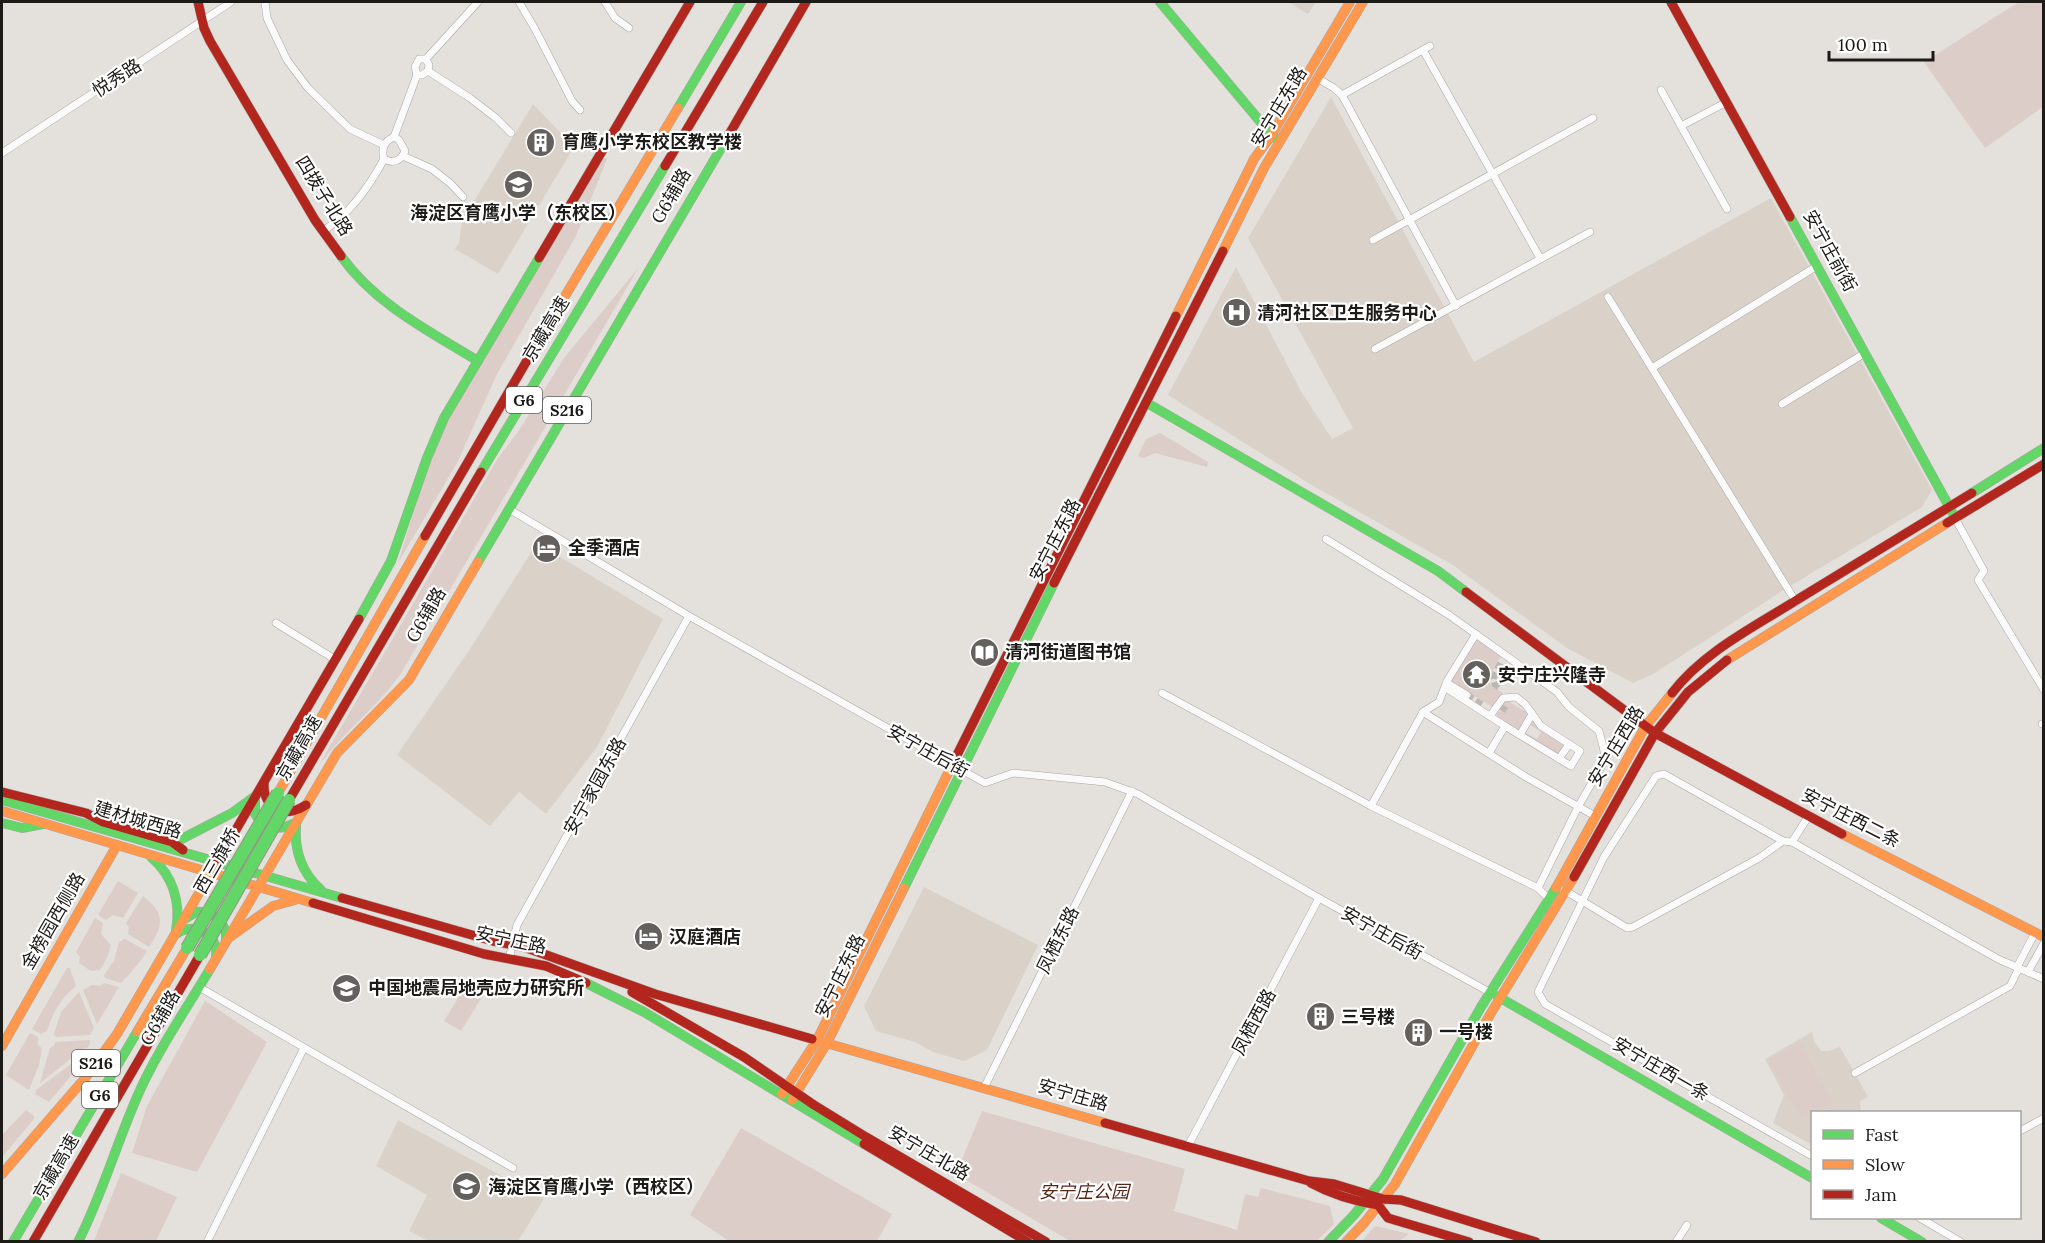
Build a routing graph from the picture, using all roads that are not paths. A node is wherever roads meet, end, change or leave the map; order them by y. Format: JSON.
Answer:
{"nodes":[{"id":1,"x":198,"y":2,"type":"edge"},
{"id":2,"x":231,"y":2,"type":"edge"},
{"id":3,"x":265,"y":2,"type":"edge"},
{"id":4,"x":478,"y":2,"type":"edge"},
{"id":5,"x":519,"y":2,"type":"edge"},
{"id":6,"x":605,"y":2,"type":"edge"},
{"id":7,"x":690,"y":2,"type":"edge"},
{"id":8,"x":741,"y":2,"type":"edge"},
{"id":9,"x":762,"y":2,"type":"edge"},
{"id":10,"x":806,"y":2,"type":"edge"},
{"id":11,"x":1160,"y":2,"type":"edge"},
{"id":12,"x":1350,"y":2,"type":"edge"},
{"id":13,"x":1363,"y":2,"type":"edge"},
{"id":14,"x":1671,"y":2,"type":"edge"},
{"id":15,"x":202,"y":22,"type":"junction"},
{"id":16,"x":629,"y":28,"type":"dead end"},
{"id":17,"x":1430,"y":45,"type":"dead end"},
{"id":18,"x":1423,"y":50,"type":"junction"},
{"id":19,"x":426,"y":59,"type":"junction"},
{"id":20,"x":428,"y":71,"type":"junction"},
{"id":21,"x":417,"y":75,"type":"junction"},
{"id":22,"x":1317,"y":78,"type":"junction"},
{"id":23,"x":1661,"y":90,"type":"dead end"},
{"id":24,"x":1342,"y":95,"type":"junction"},
{"id":25,"x":1727,"y":102,"type":"junction"},
{"id":26,"x":580,"y":110,"type":"dead end"},
{"id":27,"x":1593,"y":118,"type":"dead end"},
{"id":28,"x":1681,"y":126,"type":"junction"},
{"id":29,"x":511,"y":133,"type":"dead end"},
{"id":30,"x":394,"y":137,"type":"junction"},
{"id":31,"x":1275,"y":140,"type":"junction"},
{"id":32,"x":384,"y":145,"type":"junction"},
{"id":33,"x":2,"y":153,"type":"edge"},
{"id":34,"x":403,"y":156,"type":"junction"},
{"id":35,"x":384,"y":159,"type":"junction"},
{"id":36,"x":1493,"y":174,"type":"junction"},
{"id":37,"x":463,"y":197,"type":"dead end"},
{"id":38,"x":1727,"y":209,"type":"dead end"},
{"id":39,"x":1410,"y":221,"type":"junction"},
{"id":40,"x":323,"y":231,"type":"junction"},
{"id":41,"x":1590,"y":232,"type":"dead end"},
{"id":42,"x":1373,"y":240,"type":"dead end"},
{"id":43,"x":1540,"y":258,"type":"junction"},
{"id":44,"x":1817,"y":266,"type":"junction"},
{"id":45,"x":1608,"y":297,"type":"dead end"},
{"id":46,"x":1456,"y":306,"type":"junction"},
{"id":47,"x":1375,"y":349,"type":"dead end"},
{"id":48,"x":1865,"y":353,"type":"junction"},
{"id":49,"x":478,"y":361,"type":"junction"},
{"id":50,"x":1652,"y":368,"type":"junction"},
{"id":51,"x":1147,"y":403,"type":"junction"},
{"id":52,"x":1782,"y":404,"type":"dead end"},
{"id":53,"x":2043,"y":448,"type":"edge"},
{"id":54,"x":2043,"y":464,"type":"edge"},
{"id":55,"x":509,"y":509,"type":"junction"},
{"id":56,"x":1952,"y":512,"type":"junction"},
{"id":57,"x":1326,"y":539,"type":"dead end"},
{"id":58,"x":1796,"y":602,"type":"junction"},
{"id":59,"x":689,"y":616,"type":"junction"},
{"id":60,"x":276,"y":622,"type":"dead end"},
{"id":61,"x":1476,"y":634,"type":"junction"},
{"id":62,"x":336,"y":660,"type":"junction"},
{"id":63,"x":1447,"y":685,"type":"junction"},
{"id":64,"x":2043,"y":690,"type":"edge"},
{"id":65,"x":1162,"y":693,"type":"dead end"},
{"id":66,"x":1467,"y":695,"type":"tunnel mouth"},
{"id":67,"x":1423,"y":712,"type":"junction"},
{"id":68,"x":1532,"y":714,"type":"junction"},
{"id":69,"x":1490,"y":716,"type":"junction"},
{"id":70,"x":1505,"y":726,"type":"junction"},
{"id":71,"x":1650,"y":730,"type":"junction"},
{"id":72,"x":1520,"y":735,"type":"junction"},
{"id":73,"x":1569,"y":744,"type":"junction"},
{"id":74,"x":1489,"y":753,"type":"junction"},
{"id":75,"x":1559,"y":759,"type":"junction"},
{"id":76,"x":956,"y":767,"type":"junction"},
{"id":77,"x":260,"y":790,"type":"junction"},
{"id":78,"x":2,"y":792,"type":"edge"},
{"id":79,"x":1132,"y":792,"type":"junction"},
{"id":80,"x":278,"y":793,"type":"joint"},
{"id":81,"x":2,"y":800,"type":"edge"},
{"id":82,"x":289,"y":800,"type":"joint"},
{"id":83,"x":308,"y":802,"type":"junction"},
{"id":84,"x":1371,"y":806,"type":"junction"},
{"id":85,"x":1578,"y":807,"type":"junction"},
{"id":86,"x":2,"y":811,"type":"edge"},
{"id":87,"x":1595,"y":816,"type":"junction"},
{"id":88,"x":1808,"y":817,"type":"junction"},
{"id":89,"x":298,"y":819,"type":"junction"},
{"id":90,"x":2,"y":823,"type":"edge"},
{"id":91,"x":48,"y":824,"type":"junction"},
{"id":92,"x":1783,"y":841,"type":"junction"},
{"id":93,"x":1792,"y":842,"type":"junction"},
{"id":94,"x":172,"y":843,"type":"junction"},
{"id":95,"x":117,"y":845,"type":"junction"},
{"id":96,"x":144,"y":853,"type":"junction"},
{"id":97,"x":217,"y":862,"type":"junction"},
{"id":98,"x":211,"y":873,"type":"junction"},
{"id":99,"x":265,"y":875,"type":"junction"},
{"id":100,"x":258,"y":887,"type":"junction"},
{"id":101,"x":1538,"y":888,"type":"junction"},
{"id":102,"x":1562,"y":889,"type":"junction"},
{"id":103,"x":329,"y":894,"type":"junction"},
{"id":104,"x":1319,"y":898,"type":"junction"},
{"id":105,"x":1549,"y":899,"type":"junction"},
{"id":106,"x":304,"y":901,"type":"junction"},
{"id":107,"x":1582,"y":902,"type":"junction"},
{"id":108,"x":182,"y":921,"type":"junction"},
{"id":109,"x":2039,"y":935,"type":"edge"},
{"id":110,"x":173,"y":938,"type":"junction"},
{"id":111,"x":225,"y":943,"type":"junction"},
{"id":112,"x":2043,"y":943,"type":"edge"},
{"id":113,"x":512,"y":945,"type":"junction"},
{"id":114,"x":187,"y":948,"type":"joint"},
{"id":115,"x":200,"y":955,"type":"joint"},
{"id":116,"x":509,"y":959,"type":"junction"},
{"id":117,"x":215,"y":960,"type":"junction"},
{"id":118,"x":2018,"y":968,"type":"junction"},
{"id":119,"x":2028,"y":972,"type":"junction"},
{"id":120,"x":609,"y":979,"type":"junction"},
{"id":121,"x":2043,"y":979,"type":"edge"},
{"id":122,"x":199,"y":987,"type":"junction"},
{"id":123,"x":1496,"y":995,"type":"junction"},
{"id":124,"x":822,"y":1041,"type":"junction"},
{"id":125,"x":2,"y":1046,"type":"edge"},
{"id":126,"x":303,"y":1048,"type":"junction"},
{"id":127,"x":1855,"y":1073,"type":"dead end"},
{"id":128,"x":984,"y":1088,"type":"junction"},
{"id":129,"x":789,"y":1093,"type":"junction"},
{"id":130,"x":2043,"y":1118,"type":"edge"},
{"id":131,"x":2021,"y":1130,"type":"edge"},
{"id":132,"x":1188,"y":1146,"type":"junction"},
{"id":133,"x":1811,"y":1155,"type":"edge"},
{"id":134,"x":513,"y":1168,"type":"dead end"},
{"id":135,"x":2,"y":1174,"type":"edge"},
{"id":136,"x":1811,"y":1177,"type":"edge"},
{"id":137,"x":1374,"y":1200,"type":"junction"},
{"id":138,"x":1883,"y":1219,"type":"edge"},
{"id":139,"x":1922,"y":1219,"type":"edge"},
{"id":140,"x":1687,"y":1225,"type":"dead end"},
{"id":141,"x":13,"y":1242,"type":"edge"},
{"id":142,"x":33,"y":1242,"type":"edge"},
{"id":143,"x":78,"y":1242,"type":"edge"},
{"id":144,"x":207,"y":1242,"type":"edge"},
{"id":145,"x":1028,"y":1242,"type":"edge"},
{"id":146,"x":1046,"y":1242,"type":"edge"},
{"id":147,"x":1329,"y":1242,"type":"edge"},
{"id":148,"x":1346,"y":1242,"type":"edge"},
{"id":149,"x":1469,"y":1242,"type":"edge"},
{"id":150,"x":1536,"y":1242,"type":"edge"},
{"id":151,"x":1676,"y":1242,"type":"edge"},
{"id":152,"x":1922,"y":1242,"type":"edge"},
{"id":153,"x":1961,"y":1242,"type":"edge"}],
"edges":[{"from":1,"to":15,"type":"main road","name":"四拨子北路"},
{"from":2,"to":15,"type":"street","name":"悦秀路"},
{"from":3,"to":32,"type":"street"},
{"from":4,"to":19,"type":"street"},
{"from":5,"to":26,"type":"street"},
{"from":6,"to":16,"type":"street"},
{"from":7,"to":49,"type":"main road","name":"G6辅路","number":"S216"},
{"from":8,"to":80,"type":"main road","name":"京藏高速","number":"G6"},
{"from":9,"to":82,"type":"main road","name":"京藏高速","number":"G6"},
{"from":10,"to":55,"type":"main road","name":"G6辅路","number":"S216"},
{"from":11,"to":31,"type":"main road"},
{"from":12,"to":31,"type":"main road","name":"安宁庄东路"},
{"from":13,"to":22,"type":"main road","name":"安宁庄东路"},
{"from":14,"to":25,"type":"main road","name":"安宁庄前街"},
{"from":15,"to":33,"type":"street","name":"悦秀路"},
{"from":15,"to":40,"type":"main road","name":"四拨子北路"},
{"from":17,"to":18,"type":"street"},
{"from":18,"to":24,"type":"street"},
{"from":18,"to":36,"type":"street"},
{"from":19,"to":20,"type":"street"},
{"from":19,"to":21,"type":"street"},
{"from":20,"to":21,"type":"street"},
{"from":20,"to":29,"type":"street"},
{"from":21,"to":30,"type":"street"},
{"from":22,"to":24,"type":"street"},
{"from":22,"to":31,"type":"main road","name":"安宁庄东路"},
{"from":23,"to":28,"type":"street"},
{"from":24,"to":39,"type":"street"},
{"from":25,"to":28,"type":"street"},
{"from":25,"to":44,"type":"main road","name":"安宁庄前街"},
{"from":27,"to":36,"type":"street"},
{"from":28,"to":38,"type":"street"},
{"from":30,"to":32,"type":"street"},
{"from":30,"to":34,"type":"street"},
{"from":31,"to":51,"type":"main road","name":"安宁庄东路"},
{"from":31,"to":76,"type":"main road","name":"安宁庄东路"},
{"from":32,"to":35,"type":"street"},
{"from":34,"to":35,"type":"street"},
{"from":34,"to":37,"type":"street"},
{"from":35,"to":40,"type":"street"},
{"from":36,"to":39,"type":"street"},
{"from":36,"to":43,"type":"street"},
{"from":39,"to":42,"type":"street"},
{"from":39,"to":46,"type":"street"},
{"from":40,"to":49,"type":"main road","name":"四拨子北路"},
{"from":41,"to":43,"type":"street"},
{"from":43,"to":46,"type":"street"},
{"from":44,"to":48,"type":"main road","name":"安宁庄前街"},
{"from":44,"to":50,"type":"street"},
{"from":45,"to":50,"type":"street"},
{"from":46,"to":47,"type":"street"},
{"from":48,"to":52,"type":"street"},
{"from":48,"to":56,"type":"main road","name":"安宁庄前街"},
{"from":49,"to":62,"type":"main road","name":"G6辅路","number":"S216"},
{"from":50,"to":58,"type":"street"},
{"from":51,"to":71,"type":"main road","name":"安宁庄西二条"},
{"from":51,"to":76,"type":"main road","name":"安宁庄东路"},
{"from":53,"to":56,"type":"main road","name":"安宁庄西路"},
{"from":54,"to":56,"type":"main road","name":"安宁庄西路"},
{"from":55,"to":59,"type":"street","name":"安宁庄后街"},
{"from":55,"to":83,"type":"main road","name":"G6辅路","number":"S216"},
{"from":56,"to":58,"type":"main road","name":"安宁庄西路"},
{"from":56,"to":64,"type":"street"},
{"from":56,"to":71,"type":"main road","name":"安宁庄西路"},
{"from":57,"to":61,"type":"street"},
{"from":58,"to":71,"type":"main road","name":"安宁庄西路"},
{"from":59,"to":76,"type":"street","name":"安宁庄后街"},
{"from":59,"to":113,"type":"street","name":"安宁家园东路"},
{"from":60,"to":62,"type":"street"},
{"from":61,"to":63,"type":"street"},
{"from":61,"to":85,"type":"street"},
{"from":62,"to":77,"type":"main road","name":"G6辅路","number":"S216"},
{"from":63,"to":66,"type":"street"},
{"from":63,"to":67,"type":"street"},
{"from":63,"to":69,"type":"street"},
{"from":65,"to":84,"type":"street"},
{"from":67,"to":74,"type":"street"},
{"from":67,"to":84,"type":"street"},
{"from":68,"to":69,"type":"street"},
{"from":68,"to":72,"type":"street"},
{"from":68,"to":73,"type":"street"},
{"from":69,"to":70,"type":"street"},
{"from":70,"to":72,"type":"street"},
{"from":70,"to":74,"type":"street"},
{"from":71,"to":87,"type":"main road","name":"安宁庄西路"},
{"from":71,"to":88,"type":"main road","name":"安宁庄西二条"},
{"from":71,"to":102,"type":"main road"},
{"from":72,"to":75,"type":"street"},
{"from":73,"to":75,"type":"street"},
{"from":73,"to":75,"type":"street"},
{"from":74,"to":85,"type":"street"},
{"from":76,"to":79,"type":"street","name":"安宁庄后街"},
{"from":76,"to":124,"type":"main road","name":"安宁庄东路"},
{"from":77,"to":83,"type":"main road"},
{"from":77,"to":89,"type":"main road"},
{"from":77,"to":94,"type":"main road"},
{"from":77,"to":97,"type":"main road","name":"G6辅路","number":"S216"},
{"from":78,"to":94,"type":"main road","name":"建材城西路"},
{"from":79,"to":104,"type":"street","name":"安宁庄后街"},
{"from":79,"to":128,"type":"street","name":"凤栖东路"},
{"from":80,"to":114,"type":"main road","name":"西三旗桥","number":"G6","bridge":true},
{"from":81,"to":94,"type":"main road","name":"建材城西路"},
{"from":82,"to":115,"type":"main road","name":"西三旗桥","number":"G6","bridge":true},
{"from":83,"to":89,"type":"main road","name":"G6辅路","number":"S216"},
{"from":84,"to":101,"type":"street"},
{"from":85,"to":87,"type":"street"},
{"from":85,"to":101,"type":"street"},
{"from":86,"to":91,"type":"main road","name":"建材城西路"},
{"from":87,"to":102,"type":"main road","name":"安宁庄西路"},
{"from":88,"to":93,"type":"street"},
{"from":88,"to":109,"type":"main road","name":"安宁庄西二条"},
{"from":89,"to":99,"type":"main road","name":"G6辅路","number":"S216"},
{"from":89,"to":103,"type":"main road"},
{"from":90,"to":91,"type":"main road","name":"建材城西路"},
{"from":91,"to":95,"type":"main road","name":"建材城西路"},
{"from":92,"to":93,"type":"street"},
{"from":92,"to":107,"type":"street"},
{"from":92,"to":107,"type":"street"},
{"from":93,"to":118,"type":"street"},
{"from":94,"to":97,"type":"main road","name":"建材城西路"},
{"from":95,"to":96,"type":"main road","name":"建材城西路"},
{"from":95,"to":125,"type":"main road","name":"金榜园西侧路"},
{"from":96,"to":98,"type":"main road","name":"建材城西路"},
{"from":96,"to":110,"type":"main road"},
{"from":97,"to":98,"type":"main road","name":"G6辅路","number":"S216"},
{"from":97,"to":99,"type":"main road","name":"建材城西路"},
{"from":98,"to":100,"type":"main road","name":"安宁庄路"},
{"from":98,"to":108,"type":"main road","name":"G6辅路","number":"S216"},
{"from":99,"to":100,"type":"main road","name":"G6辅路","number":"S216"},
{"from":99,"to":103,"type":"main road","name":"安宁庄路"},
{"from":100,"to":106,"type":"main road","name":"安宁庄路"},
{"from":100,"to":111,"type":"main road","name":"G6辅路","number":"S216"},
{"from":101,"to":105,"type":"street"},
{"from":102,"to":105,"type":"main road","name":"安宁庄西路"},
{"from":102,"to":107,"type":"street"},
{"from":102,"to":123,"type":"main road"},
{"from":103,"to":113,"type":"main road","name":"安宁庄路"},
{"from":104,"to":123,"type":"street","name":"安宁庄后街"},
{"from":104,"to":132,"type":"street","name":"凤栖西路"},
{"from":105,"to":123,"type":"main road","name":"安宁庄西路"},
{"from":106,"to":111,"type":"main road"},
{"from":106,"to":116,"type":"main road","name":"安宁庄路"},
{"from":107,"to":133,"type":"street"},
{"from":108,"to":110,"type":"main road","name":"G6辅路","number":"S216"},
{"from":108,"to":111,"type":"main road"},
{"from":109,"to":118,"type":"street"},
{"from":110,"to":117,"type":"main road"},
{"from":110,"to":135,"type":"main road","name":"G6辅路","number":"S216"},
{"from":111,"to":117,"type":"main road","name":"G6辅路","number":"S216"},
{"from":112,"to":119,"type":"street"},
{"from":113,"to":116,"type":"street","name":"安宁家园东路"},
{"from":113,"to":120,"type":"main road","name":"安宁庄路"},
{"from":114,"to":141,"type":"main road","name":"京藏高速","number":"G6"},
{"from":115,"to":142,"type":"main road","name":"京藏高速","number":"G6"},
{"from":116,"to":129,"type":"main road","name":"安宁庄路"},
{"from":117,"to":122,"type":"main road","name":"G6辅路","number":"S216"},
{"from":118,"to":119,"type":"street"},
{"from":118,"to":127,"type":"street"},
{"from":119,"to":121,"type":"street"},
{"from":120,"to":124,"type":"main road","name":"安宁庄路"},
{"from":120,"to":129,"type":"main road","name":"安宁庄路"},
{"from":122,"to":126,"type":"street"},
{"from":122,"to":143,"type":"main road","name":"G6辅路","number":"S216"},
{"from":123,"to":136,"type":"main road","name":"安宁庄西一条"},
{"from":123,"to":137,"type":"main road"},
{"from":124,"to":128,"type":"main road","name":"安宁庄路"},
{"from":124,"to":129,"type":"main road","name":"安宁庄东路"},
{"from":126,"to":134,"type":"street"},
{"from":126,"to":144,"type":"street"},
{"from":128,"to":132,"type":"main road","name":"安宁庄路"},
{"from":129,"to":145,"type":"main road","name":"安宁庄北路"},
{"from":129,"to":146,"type":"main road","name":"安宁庄北路"},
{"from":130,"to":131,"type":"street"},
{"from":132,"to":137,"type":"main road","name":"安宁庄路"},
{"from":137,"to":147,"type":"main road"},
{"from":137,"to":148,"type":"main road"},
{"from":137,"to":149,"type":"main road","name":"安宁庄路"},
{"from":137,"to":150,"type":"main road","name":"安宁庄路"},
{"from":138,"to":152,"type":"main road"},
{"from":139,"to":153,"type":"street"},
{"from":140,"to":151,"type":"street"}]}
